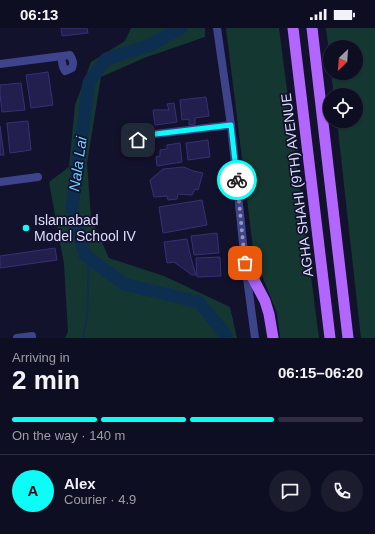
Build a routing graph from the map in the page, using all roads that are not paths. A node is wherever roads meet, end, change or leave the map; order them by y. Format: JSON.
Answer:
{"nodes":[{"id":1,"x":217,"y":28,"type":"edge"},
{"id":2,"x":293,"y":28,"type":"edge"},
{"id":3,"x":312,"y":28,"type":"edge"},
{"id":4,"x":61,"y":57,"type":"dead end"},
{"id":5,"x":0,"y":64,"type":"edge"},
{"id":6,"x":231,"y":125,"type":"junction"},
{"id":7,"x":138,"y":140,"type":"dead end"},
{"id":8,"x":38,"y":177,"type":"dead end"},
{"id":9,"x":0,"y":182,"type":"edge"},
{"id":10,"x":245,"y":263,"type":"junction"},
{"id":11,"x":32,"y":336,"type":"dead end"},
{"id":12,"x":17,"y":338,"type":"edge"},
{"id":13,"x":255,"y":338,"type":"edge"},
{"id":14,"x":273,"y":338,"type":"edge"},
{"id":15,"x":330,"y":338,"type":"edge"},
{"id":16,"x":348,"y":338,"type":"edge"}],
"edges":[{"from":1,"to":6,"type":"street"},
{"from":2,"to":15,"type":"main road","name":"AGHA SHAHI (9TH) AVENUE"},
{"from":3,"to":16,"type":"main road"},
{"from":4,"to":5,"type":"street"},
{"from":6,"to":7,"type":"street"},
{"from":6,"to":10,"type":"street"},
{"from":8,"to":9,"type":"street"},
{"from":10,"to":13,"type":"street"},
{"from":10,"to":14,"type":"main road"},
{"from":11,"to":12,"type":"street"}]}
